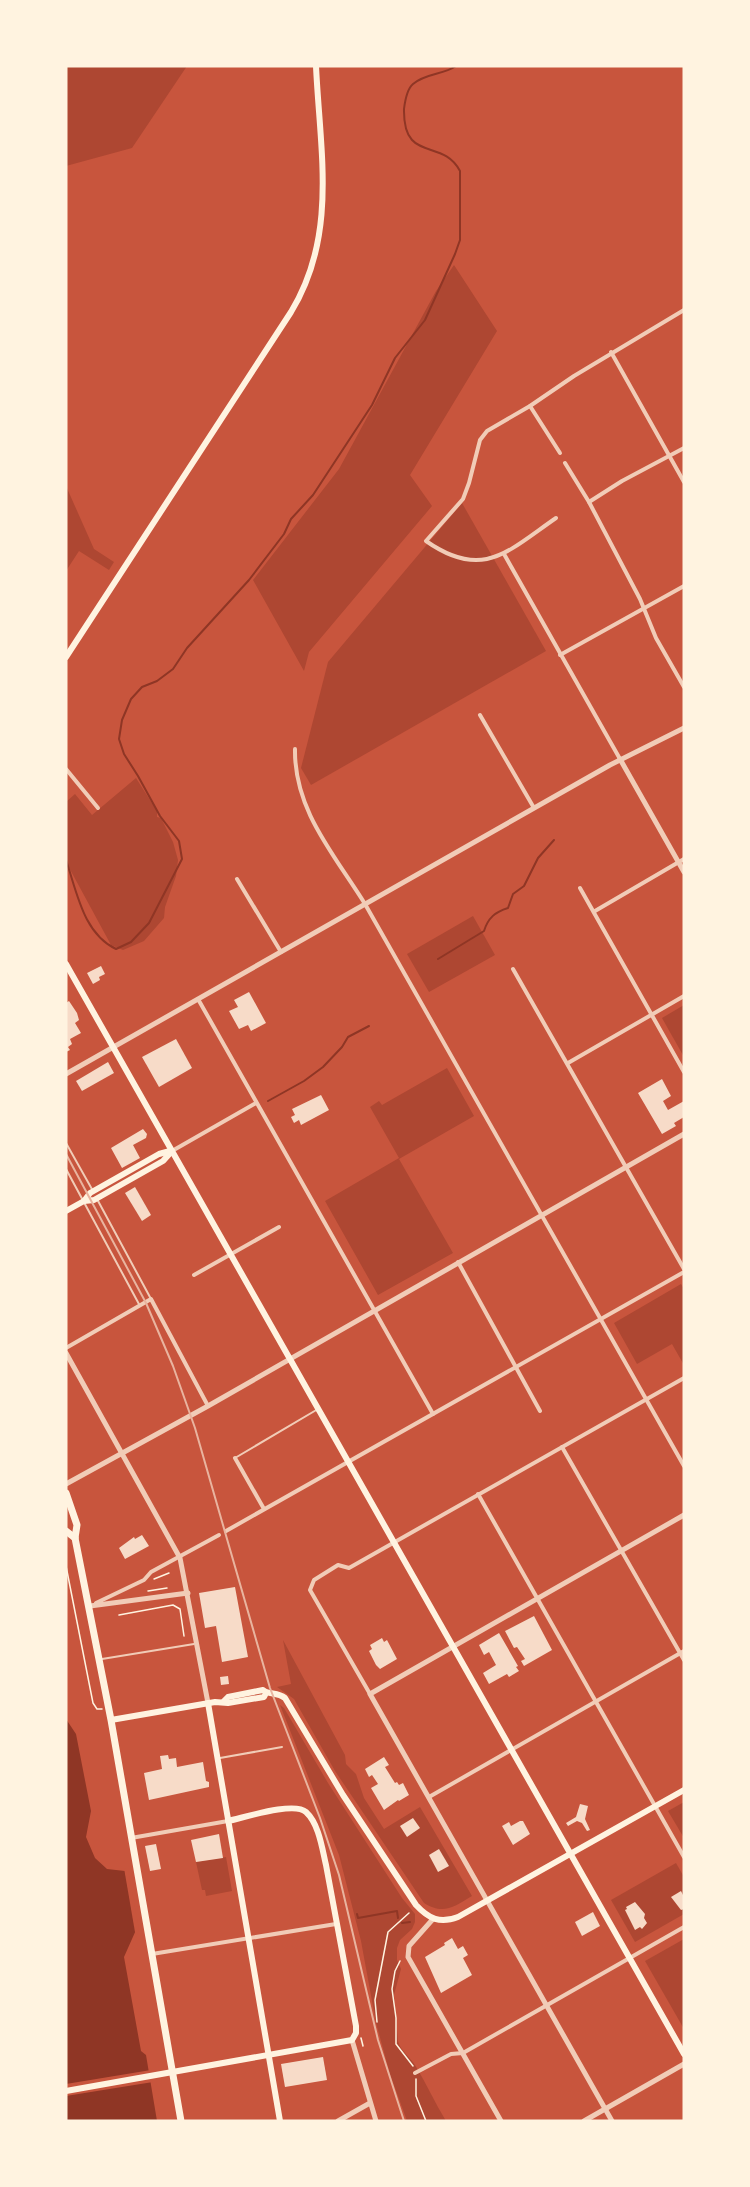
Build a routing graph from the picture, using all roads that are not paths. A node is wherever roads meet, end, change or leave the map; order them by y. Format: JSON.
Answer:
{"nodes":[{"id":1,"x":316,"y":66,"type":"edge"},
{"id":2,"x":684,"y":310,"type":"edge"},
{"id":3,"x":612,"y":352,"type":"junction"},
{"id":4,"x":530,"y":406,"type":"junction"},
{"id":5,"x":684,"y":448,"type":"edge"},
{"id":6,"x":561,"y":453,"type":"dead end"},
{"id":7,"x":670,"y":457,"type":"junction"},
{"id":8,"x":565,"y":463,"type":"dead end"},
{"id":9,"x":684,"y":482,"type":"edge"},
{"id":10,"x":589,"y":502,"type":"junction"},
{"id":11,"x":556,"y":518,"type":"dead end"},
{"id":12,"x":504,"y":554,"type":"junction"},
{"id":13,"x":684,"y":586,"type":"edge"},
{"id":14,"x":644,"y":608,"type":"junction"},
{"id":15,"x":560,"y":655,"type":"junction"},
{"id":16,"x":66,"y":657,"type":"edge"},
{"id":17,"x":684,"y":687,"type":"edge"},
{"id":18,"x":480,"y":715,"type":"dead end"},
{"id":19,"x":684,"y":728,"type":"edge"},
{"id":20,"x":295,"y":749,"type":"dead end"},
{"id":21,"x":620,"y":759,"type":"junction"},
{"id":22,"x":66,"y":769,"type":"edge"},
{"id":23,"x":98,"y":808,"type":"dead end"},
{"id":24,"x":534,"y":808,"type":"junction"},
{"id":25,"x":681,"y":861,"type":"edge"},
{"id":26,"x":684,"y":872,"type":"edge"},
{"id":27,"x":237,"y":879,"type":"dead end"},
{"id":28,"x":580,"y":888,"type":"dead end"},
{"id":29,"x":365,"y":904,"type":"junction"},
{"id":30,"x":595,"y":911,"type":"junction"},
{"id":31,"x":281,"y":952,"type":"junction"},
{"id":32,"x":66,"y":964,"type":"edge"},
{"id":33,"x":513,"y":969,"type":"dead end"},
{"id":34,"x":684,"y":996,"type":"edge"},
{"id":35,"x":198,"y":999,"type":"junction"},
{"id":36,"x":652,"y":1015,"type":"junction"},
{"id":37,"x":113,"y":1047,"type":"junction"},
{"id":38,"x":568,"y":1063,"type":"junction"},
{"id":39,"x":684,"y":1072,"type":"edge"},
{"id":40,"x":66,"y":1074,"type":"edge"},
{"id":41,"x":256,"y":1103,"type":"junction"},
{"id":42,"x":684,"y":1134,"type":"edge"},
{"id":43,"x":66,"y":1143,"type":"edge"},
{"id":44,"x":172,"y":1151,"type":"junction"},
{"id":45,"x":627,"y":1167,"type":"junction"},
{"id":46,"x":66,"y":1169,"type":"edge"},
{"id":47,"x":93,"y":1191,"type":"junction"},
{"id":48,"x":97,"y":1198,"type":"junction"},
{"id":49,"x":84,"y":1202,"type":"junction"},
{"id":50,"x":66,"y":1212,"type":"edge"},
{"id":51,"x":542,"y":1216,"type":"junction"},
{"id":52,"x":279,"y":1227,"type":"dead end"},
{"id":53,"x":231,"y":1254,"type":"junction"},
{"id":54,"x":458,"y":1262,"type":"junction"},
{"id":55,"x":684,"y":1270,"type":"edge"},
{"id":56,"x":195,"y":1275,"type":"dead end"},
{"id":57,"x":151,"y":1299,"type":"junction"},
{"id":58,"x":140,"y":1306,"type":"junction"},
{"id":59,"x":374,"y":1311,"type":"junction"},
{"id":60,"x":601,"y":1319,"type":"junction"},
{"id":61,"x":66,"y":1348,"type":"edge"},
{"id":62,"x":66,"y":1353,"type":"edge"},
{"id":63,"x":290,"y":1358,"type":"junction"},
{"id":64,"x":516,"y":1368,"type":"junction"},
{"id":65,"x":684,"y":1378,"type":"edge"},
{"id":66,"x":646,"y":1399,"type":"junction"},
{"id":67,"x":208,"y":1406,"type":"junction"},
{"id":68,"x":319,"y":1409,"type":"junction"},
{"id":69,"x":540,"y":1411,"type":"dead end"},
{"id":70,"x":433,"y":1414,"type":"junction"},
{"id":71,"x":562,"y":1447,"type":"junction"},
{"id":72,"x":123,"y":1454,"type":"junction"},
{"id":73,"x":235,"y":1458,"type":"joint"},
{"id":74,"x":348,"y":1462,"type":"junction"},
{"id":75,"x":684,"y":1466,"type":"edge"},
{"id":76,"x":66,"y":1485,"type":"edge"},
{"id":77,"x":66,"y":1493,"type":"edge"},
{"id":78,"x":478,"y":1494,"type":"junction"},
{"id":79,"x":264,"y":1509,"type":"junction"},
{"id":80,"x":684,"y":1515,"type":"edge"},
{"id":81,"x":226,"y":1530,"type":"dead end"},
{"id":82,"x":66,"y":1531,"type":"edge"},
{"id":83,"x":219,"y":1535,"type":"dead end"},
{"id":84,"x":75,"y":1538,"type":"junction"},
{"id":85,"x":394,"y":1542,"type":"junction"},
{"id":86,"x":621,"y":1551,"type":"junction"},
{"id":87,"x":180,"y":1558,"type":"junction"},
{"id":88,"x":188,"y":1593,"type":"junction"},
{"id":89,"x":537,"y":1599,"type":"junction"},
{"id":90,"x":90,"y":1606,"type":"junction"},
{"id":91,"x":197,"y":1643,"type":"junction"},
{"id":92,"x":453,"y":1647,"type":"junction"},
{"id":93,"x":682,"y":1652,"type":"edge"},
{"id":94,"x":100,"y":1660,"type":"junction"},
{"id":95,"x":684,"y":1660,"type":"edge"},
{"id":96,"x":370,"y":1694,"type":"junction"},
{"id":97,"x":595,"y":1702,"type":"junction"},
{"id":98,"x":208,"y":1703,"type":"junction"},
{"id":99,"x":111,"y":1720,"type":"junction"},
{"id":100,"x":282,"y":1747,"type":"dead end"},
{"id":101,"x":512,"y":1750,"type":"junction"},
{"id":102,"x":217,"y":1758,"type":"junction"},
{"id":103,"x":684,"y":1790,"type":"edge"},
{"id":104,"x":429,"y":1797,"type":"junction"},
{"id":105,"x":656,"y":1806,"type":"junction"},
{"id":106,"x":228,"y":1821,"type":"junction"},
{"id":107,"x":131,"y":1840,"type":"junction"},
{"id":108,"x":571,"y":1853,"type":"junction"},
{"id":109,"x":684,"y":1857,"type":"edge"},
{"id":110,"x":488,"y":1902,"type":"junction"},
{"id":111,"x":433,"y":1919,"type":"junction"},
{"id":112,"x":336,"y":1924,"type":"junction"},
{"id":113,"x":684,"y":1926,"type":"edge"},
{"id":114,"x":248,"y":1939,"type":"junction"},
{"id":115,"x":151,"y":1954,"type":"junction"},
{"id":116,"x":630,"y":1958,"type":"junction"},
{"id":117,"x":546,"y":2005,"type":"junction"},
{"id":118,"x":352,"y":2040,"type":"junction"},
{"id":119,"x":463,"y":2053,"type":"junction"},
{"id":120,"x":684,"y":2054,"type":"edge"},
{"id":121,"x":269,"y":2056,"type":"junction"},
{"id":122,"x":684,"y":2064,"type":"edge"},
{"id":123,"x":415,"y":2073,"type":"road end"},
{"id":124,"x":66,"y":2091,"type":"edge"},
{"id":125,"x":370,"y":2103,"type":"junction"},
{"id":126,"x":605,"y":2109,"type":"junction"},
{"id":127,"x":181,"y":2121,"type":"edge"},
{"id":128,"x":280,"y":2121,"type":"edge"},
{"id":129,"x":338,"y":2121,"type":"edge"},
{"id":130,"x":376,"y":2121,"type":"edge"},
{"id":131,"x":501,"y":2121,"type":"edge"},
{"id":132,"x":584,"y":2121,"type":"edge"},
{"id":133,"x":612,"y":2121,"type":"edge"}],
"edges":[{"from":1,"to":16,"type":"main road"},
{"from":2,"to":3,"type":"street"},
{"from":3,"to":4,"type":"street"},
{"from":3,"to":7,"type":"street"},
{"from":4,"to":6,"type":"street"},
{"from":4,"to":12,"type":"street"},
{"from":5,"to":7,"type":"street"},
{"from":7,"to":9,"type":"street"},
{"from":7,"to":10,"type":"street"},
{"from":8,"to":10,"type":"street"},
{"from":10,"to":14,"type":"street"},
{"from":11,"to":12,"type":"street"},
{"from":12,"to":15,"type":"street"},
{"from":13,"to":14,"type":"street"},
{"from":14,"to":15,"type":"street"},
{"from":14,"to":17,"type":"street"},
{"from":15,"to":21,"type":"street"},
{"from":18,"to":24,"type":"street"},
{"from":19,"to":21,"type":"street"},
{"from":20,"to":29,"type":"street"},
{"from":21,"to":24,"type":"street"},
{"from":21,"to":25,"type":"street"},
{"from":22,"to":23,"type":"street"},
{"from":24,"to":29,"type":"street"},
{"from":25,"to":26,"type":"street"},
{"from":25,"to":30,"type":"street"},
{"from":27,"to":31,"type":"street"},
{"from":28,"to":30,"type":"street"},
{"from":29,"to":31,"type":"street"},
{"from":29,"to":51,"type":"street"},
{"from":30,"to":36,"type":"street"},
{"from":31,"to":35,"type":"street"},
{"from":32,"to":37,"type":"main road"},
{"from":33,"to":38,"type":"street"},
{"from":34,"to":36,"type":"street"},
{"from":35,"to":37,"type":"street"},
{"from":35,"to":41,"type":"street"},
{"from":36,"to":38,"type":"street"},
{"from":36,"to":39,"type":"street"},
{"from":37,"to":40,"type":"street"},
{"from":37,"to":44,"type":"main road"},
{"from":38,"to":45,"type":"street"},
{"from":41,"to":44,"type":"street"},
{"from":41,"to":59,"type":"street"},
{"from":42,"to":45,"type":"street"},
{"from":43,"to":47,"type":"lane"},
{"from":44,"to":47,"type":"main road"},
{"from":44,"to":48,"type":"main road"},
{"from":44,"to":53,"type":"main road"},
{"from":45,"to":51,"type":"street"},
{"from":45,"to":55,"type":"street"},
{"from":46,"to":49,"type":"lane"},
{"from":47,"to":48,"type":"lane"},
{"from":47,"to":49,"type":"main road"},
{"from":48,"to":49,"type":"main road"},
{"from":48,"to":57,"type":"lane"},
{"from":49,"to":50,"type":"main road"},
{"from":49,"to":58,"type":"lane"},
{"from":51,"to":54,"type":"street"},
{"from":51,"to":60,"type":"street"},
{"from":52,"to":53,"type":"street"},
{"from":53,"to":56,"type":"street"},
{"from":53,"to":63,"type":"main road"},
{"from":54,"to":59,"type":"street"},
{"from":54,"to":64,"type":"street"},
{"from":55,"to":60,"type":"street"},
{"from":57,"to":58,"type":"street"},
{"from":57,"to":67,"type":"street"},
{"from":58,"to":61,"type":"street"},
{"from":59,"to":63,"type":"street"},
{"from":59,"to":70,"type":"street"},
{"from":60,"to":64,"type":"street"},
{"from":60,"to":66,"type":"street"},
{"from":62,"to":72,"type":"street"},
{"from":63,"to":67,"type":"street"},
{"from":63,"to":68,"type":"main road"},
{"from":64,"to":69,"type":"street"},
{"from":64,"to":70,"type":"street"},
{"from":65,"to":66,"type":"street"},
{"from":66,"to":71,"type":"street"},
{"from":66,"to":75,"type":"street"},
{"from":67,"to":72,"type":"street"},
{"from":68,"to":73,"type":"lane"},
{"from":68,"to":74,"type":"main road"},
{"from":70,"to":74,"type":"street"},
{"from":71,"to":78,"type":"street"},
{"from":71,"to":86,"type":"street"},
{"from":72,"to":76,"type":"street"},
{"from":72,"to":87,"type":"street"},
{"from":73,"to":79,"type":"street"},
{"from":74,"to":79,"type":"street"},
{"from":74,"to":85,"type":"main road"},
{"from":77,"to":84,"type":"highway"},
{"from":78,"to":85,"type":"street"},
{"from":78,"to":89,"type":"street"},
{"from":79,"to":81,"type":"street"},
{"from":80,"to":86,"type":"street"},
{"from":82,"to":84,"type":"highway"},
{"from":83,"to":87,"type":"street"},
{"from":84,"to":90,"type":"highway"},
{"from":85,"to":92,"type":"main road"},
{"from":85,"to":96,"type":"street"},
{"from":86,"to":89,"type":"street"},
{"from":86,"to":93,"type":"street"},
{"from":87,"to":88,"type":"street"},
{"from":87,"to":90,"type":"street"},
{"from":88,"to":90,"type":"street"},
{"from":88,"to":91,"type":"street"},
{"from":89,"to":92,"type":"street"},
{"from":89,"to":97,"type":"street"},
{"from":90,"to":94,"type":"highway"},
{"from":91,"to":94,"type":"lane"},
{"from":91,"to":98,"type":"street"},
{"from":92,"to":96,"type":"street"},
{"from":92,"to":101,"type":"main road"},
{"from":93,"to":95,"type":"street"},
{"from":93,"to":97,"type":"street"},
{"from":94,"to":99,"type":"highway"},
{"from":96,"to":104,"type":"street"},
{"from":97,"to":101,"type":"street"},
{"from":97,"to":105,"type":"street"},
{"from":98,"to":99,"type":"main road"},
{"from":98,"to":102,"type":"main road"},
{"from":98,"to":111,"type":"main road"},
{"from":99,"to":107,"type":"highway"},
{"from":100,"to":102,"type":"lane"},
{"from":101,"to":104,"type":"street"},
{"from":101,"to":108,"type":"main road"},
{"from":102,"to":106,"type":"main road"},
{"from":103,"to":105,"type":"main road"},
{"from":104,"to":110,"type":"street"},
{"from":105,"to":108,"type":"main road"},
{"from":105,"to":109,"type":"street"},
{"from":106,"to":107,"type":"street"},
{"from":106,"to":112,"type":"main road"},
{"from":106,"to":114,"type":"main road"},
{"from":107,"to":115,"type":"highway"},
{"from":108,"to":110,"type":"main road"},
{"from":108,"to":116,"type":"main road"},
{"from":110,"to":111,"type":"main road"},
{"from":110,"to":117,"type":"street"},
{"from":111,"to":119,"type":"street"},
{"from":112,"to":114,"type":"street"},
{"from":112,"to":118,"type":"main road"},
{"from":113,"to":116,"type":"street"},
{"from":114,"to":115,"type":"street"},
{"from":114,"to":121,"type":"main road"},
{"from":115,"to":127,"type":"highway"},
{"from":116,"to":117,"type":"street"},
{"from":116,"to":120,"type":"main road"},
{"from":117,"to":119,"type":"street"},
{"from":117,"to":126,"type":"street"},
{"from":118,"to":121,"type":"main road"},
{"from":118,"to":125,"type":"street"},
{"from":119,"to":123,"type":"street"},
{"from":119,"to":131,"type":"street"},
{"from":121,"to":124,"type":"main road"},
{"from":121,"to":128,"type":"main road"},
{"from":122,"to":126,"type":"street"},
{"from":125,"to":129,"type":"street"},
{"from":125,"to":130,"type":"street"},
{"from":126,"to":132,"type":"street"},
{"from":126,"to":133,"type":"street"}]}
